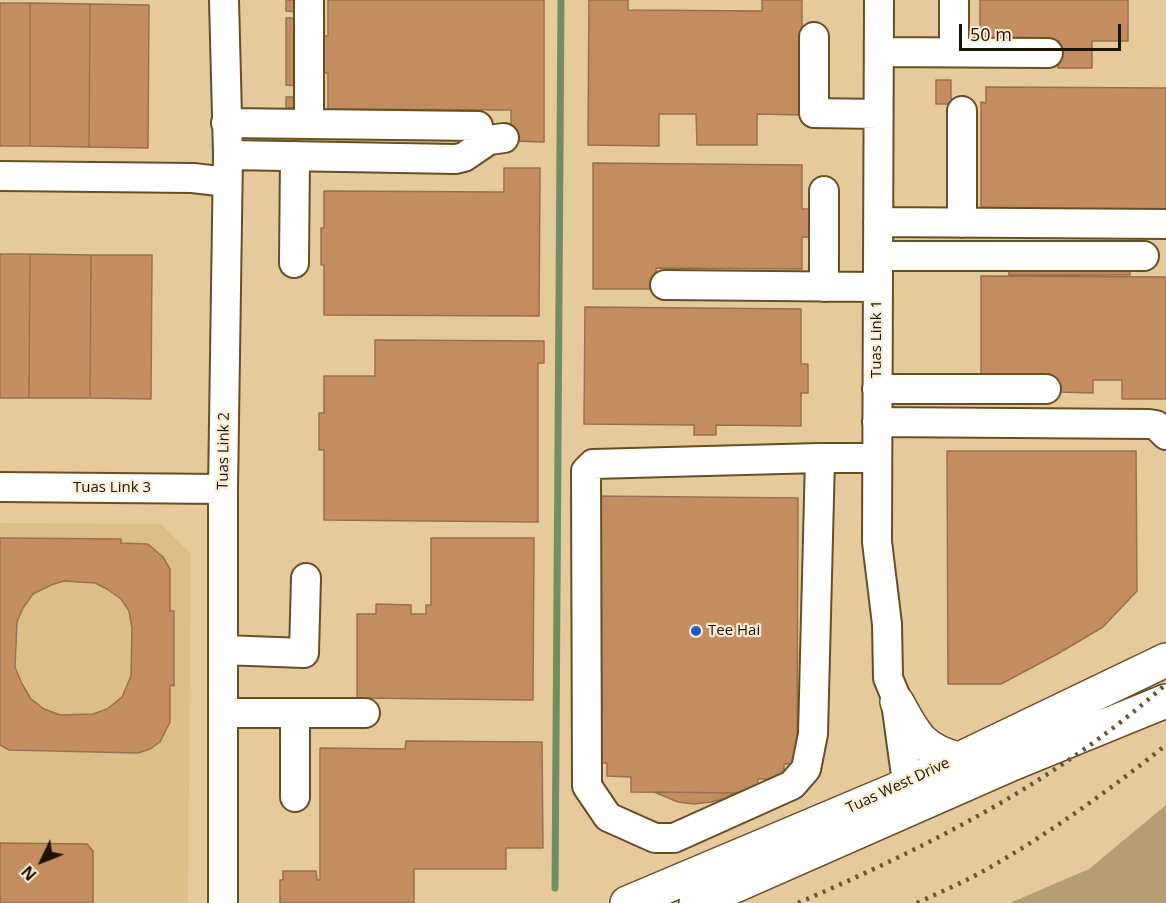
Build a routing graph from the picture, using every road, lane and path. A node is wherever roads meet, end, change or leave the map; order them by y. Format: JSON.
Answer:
{"nodes":[{"id":1,"x":224,"y":0,"type":"edge"},
{"id":2,"x":309,"y":0,"type":"edge"},
{"id":3,"x":879,"y":0,"type":"edge"},
{"id":4,"x":954,"y":0,"type":"edge"},
{"id":5,"x":814,"y":38,"type":"dead end"},
{"id":6,"x":879,"y":52,"type":"junction"},
{"id":7,"x":954,"y":52,"type":"junction"},
{"id":8,"x":1048,"y":53,"type":"dead end"},
{"id":9,"x":962,"y":111,"type":"dead end"},
{"id":10,"x":878,"y":114,"type":"junction"},
{"id":11,"x":226,"y":123,"type":"junction"},
{"id":12,"x":309,"y":124,"type":"junction"},
{"id":13,"x":477,"y":126,"type":"dead end"},
{"id":14,"x":504,"y":138,"type":"dead end"},
{"id":15,"x":295,"y":156,"type":"junction"},
{"id":16,"x":227,"y":168,"type":"junction"},
{"id":17,"x":0,"y":176,"type":"edge"},
{"id":18,"x":824,"y":191,"type":"dead end"},
{"id":19,"x":878,"y":222,"type":"junction"},
{"id":20,"x":962,"y":222,"type":"junction"},
{"id":21,"x":1166,"y":224,"type":"edge"},
{"id":22,"x":878,"y":255,"type":"junction"},
{"id":23,"x":1144,"y":256,"type":"dead end"},
{"id":24,"x":294,"y":263,"type":"dead end"},
{"id":25,"x":665,"y":285,"type":"dead end"},
{"id":26,"x":824,"y":286,"type":"junction"},
{"id":27,"x":878,"y":287,"type":"junction"},
{"id":28,"x":877,"y":389,"type":"junction"},
{"id":29,"x":1046,"y":389,"type":"dead end"},
{"id":30,"x":877,"y":422,"type":"junction"},
{"id":31,"x":1166,"y":435,"type":"edge"},
{"id":32,"x":820,"y":458,"type":"junction"},
{"id":33,"x":877,"y":458,"type":"junction"},
{"id":34,"x":0,"y":487,"type":"edge"},
{"id":35,"x":224,"y":489,"type":"junction"},
{"id":36,"x":306,"y":578,"type":"dead end"},
{"id":37,"x":223,"y":650,"type":"junction"},
{"id":38,"x":1166,"y":660,"type":"edge"},
{"id":39,"x":892,"y":690,"type":"junction"},
{"id":40,"x":1166,"y":701,"type":"edge"},
{"id":41,"x":223,"y":713,"type":"junction"},
{"id":42,"x":295,"y":713,"type":"junction"},
{"id":43,"x":365,"y":714,"type":"dead end"},
{"id":44,"x":958,"y":759,"type":"junction"},
{"id":45,"x":295,"y":797,"type":"dead end"},
{"id":46,"x":907,"y":798,"type":"junction"},
{"id":47,"x":223,"y":903,"type":"edge"},
{"id":48,"x":627,"y":903,"type":"edge"},
{"id":49,"x":696,"y":903,"type":"edge"}],
"edges":[{"from":1,"to":11,"type":"street","name":"Tuas Link 2"},
{"from":2,"to":12,"type":"street"},
{"from":3,"to":6,"type":"street","name":"Tuas Link 1"},
{"from":4,"to":7,"type":"street"},
{"from":5,"to":10,"type":"street"},
{"from":6,"to":7,"type":"street"},
{"from":6,"to":10,"type":"street","name":"Tuas Link 1"},
{"from":7,"to":8,"type":"street"},
{"from":9,"to":20,"type":"street"},
{"from":10,"to":19,"type":"street","name":"Tuas Link 1"},
{"from":11,"to":12,"type":"street"},
{"from":11,"to":16,"type":"street","name":"Tuas Link 2"},
{"from":12,"to":13,"type":"street"},
{"from":14,"to":15,"type":"street"},
{"from":15,"to":16,"type":"street"},
{"from":15,"to":24,"type":"street"},
{"from":16,"to":17,"type":"street"},
{"from":16,"to":35,"type":"street","name":"Tuas Link 2"},
{"from":18,"to":26,"type":"street"},
{"from":19,"to":20,"type":"street"},
{"from":19,"to":22,"type":"street","name":"Tuas Link 1"},
{"from":20,"to":21,"type":"street"},
{"from":22,"to":23,"type":"street"},
{"from":22,"to":27,"type":"street","name":"Tuas Link 1"},
{"from":25,"to":26,"type":"street"},
{"from":26,"to":27,"type":"street"},
{"from":27,"to":28,"type":"street","name":"Tuas Link 1"},
{"from":28,"to":29,"type":"street"},
{"from":28,"to":30,"type":"street","name":"Tuas Link 1"},
{"from":30,"to":31,"type":"street"},
{"from":30,"to":33,"type":"street","name":"Tuas Link 1"},
{"from":32,"to":32,"type":"street"},
{"from":32,"to":33,"type":"street"},
{"from":33,"to":39,"type":"street","name":"Tuas Link 1"},
{"from":34,"to":35,"type":"street","name":"Tuas Link 3"},
{"from":35,"to":37,"type":"street","name":"Tuas Link 2"},
{"from":36,"to":37,"type":"street"},
{"from":37,"to":41,"type":"street","name":"Tuas Link 2"},
{"from":38,"to":44,"type":"main road","name":"Tuas West Drive"},
{"from":39,"to":44,"type":"main road"},
{"from":39,"to":46,"type":"street","name":"Tuas Link 1"},
{"from":40,"to":46,"type":"main road","name":"Tuas West Drive"},
{"from":41,"to":42,"type":"street"},
{"from":41,"to":47,"type":"street","name":"Tuas Link 2"},
{"from":42,"to":43,"type":"street"},
{"from":42,"to":45,"type":"street"},
{"from":44,"to":46,"type":"main road","name":"Tuas West Drive"},
{"from":46,"to":48,"type":"main road","name":"Tuas West Drive"},
{"from":46,"to":49,"type":"main road","name":"Tuas West Drive"}]}
